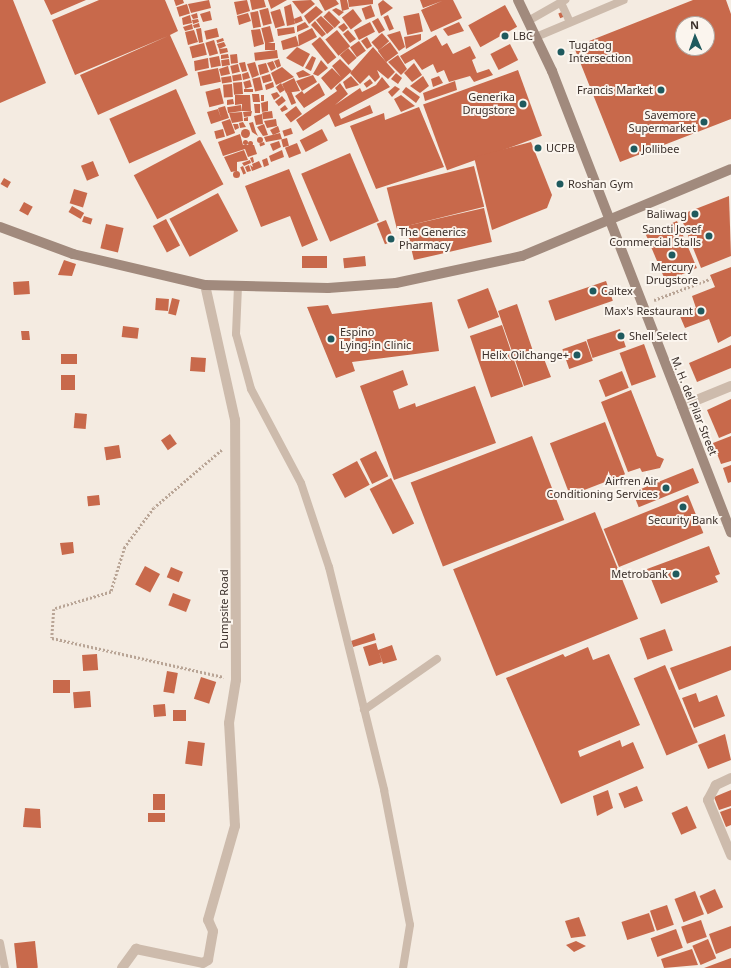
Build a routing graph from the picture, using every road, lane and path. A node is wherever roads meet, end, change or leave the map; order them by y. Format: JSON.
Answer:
{"nodes":[{"id":1,"x":518,"y":0,"type":"edge"},
{"id":2,"x":624,"y":0,"type":"edge"},
{"id":3,"x":563,"y":3,"type":"edge"},
{"id":4,"x":528,"y":20,"type":"junction"},
{"id":5,"x":569,"y":20,"type":"junction"},
{"id":6,"x":536,"y":37,"type":"junction"},
{"id":7,"x":731,"y":168,"type":"edge"},
{"id":8,"x":609,"y":220,"type":"junction"},
{"id":9,"x":0,"y":227,"type":"edge"},
{"id":10,"x":710,"y":279,"type":"dead end"},
{"id":11,"x":205,"y":284,"type":"junction"},
{"id":12,"x":238,"y":286,"type":"junction"},
{"id":13,"x":641,"y":305,"type":"junction"},
{"id":14,"x":731,"y":386,"type":"edge"},
{"id":15,"x":682,"y":406,"type":"junction"},
{"id":16,"x":235,"y":438,"type":"junction"},
{"id":17,"x":731,"y":532,"type":"edge"},
{"id":18,"x":437,"y":659,"type":"dead end"},
{"id":19,"x":236,"y":680,"type":"junction"},
{"id":20,"x":364,"y":710,"type":"junction"},
{"id":21,"x":731,"y":778,"type":"edge"},
{"id":22,"x":731,"y":855,"type":"edge"},
{"id":23,"x":0,"y":943,"type":"edge"},
{"id":24,"x":5,"y":968,"type":"edge"},
{"id":25,"x":122,"y":968,"type":"edge"},
{"id":26,"x":403,"y":968,"type":"edge"}],
"edges":[{"from":1,"to":4,"type":"main road","name":"M. H. del Pilar Street"},
{"from":2,"to":5,"type":"lane"},
{"from":3,"to":4,"type":"lane"},
{"from":3,"to":5,"type":"lane"},
{"from":4,"to":6,"type":"main road","name":"M. H. del Pilar Street"},
{"from":5,"to":6,"type":"lane"},
{"from":6,"to":8,"type":"main road","name":"M. H. del Pilar Street"},
{"from":7,"to":8,"type":"main road"},
{"from":8,"to":12,"type":"main road"},
{"from":8,"to":13,"type":"main road","name":"M. H. del Pilar Street"},
{"from":9,"to":11,"type":"main road"},
{"from":10,"to":13,"type":"path"},
{"from":11,"to":12,"type":"main road"},
{"from":11,"to":16,"type":"street","name":"Dumpsite Road"},
{"from":12,"to":20,"type":"lane"},
{"from":13,"to":15,"type":"main road","name":"M. H. del Pilar Street"},
{"from":14,"to":15,"type":"street"},
{"from":15,"to":17,"type":"main road","name":"M. H. del Pilar Street"},
{"from":16,"to":19,"type":"street","name":"Dumpsite Road"},
{"from":16,"to":19,"type":"path"},
{"from":18,"to":20,"type":"lane"},
{"from":19,"to":25,"type":"street","name":"Dumpsite Road"},
{"from":20,"to":26,"type":"lane"},
{"from":21,"to":22,"type":"street"},
{"from":23,"to":24,"type":"lane"}]}
